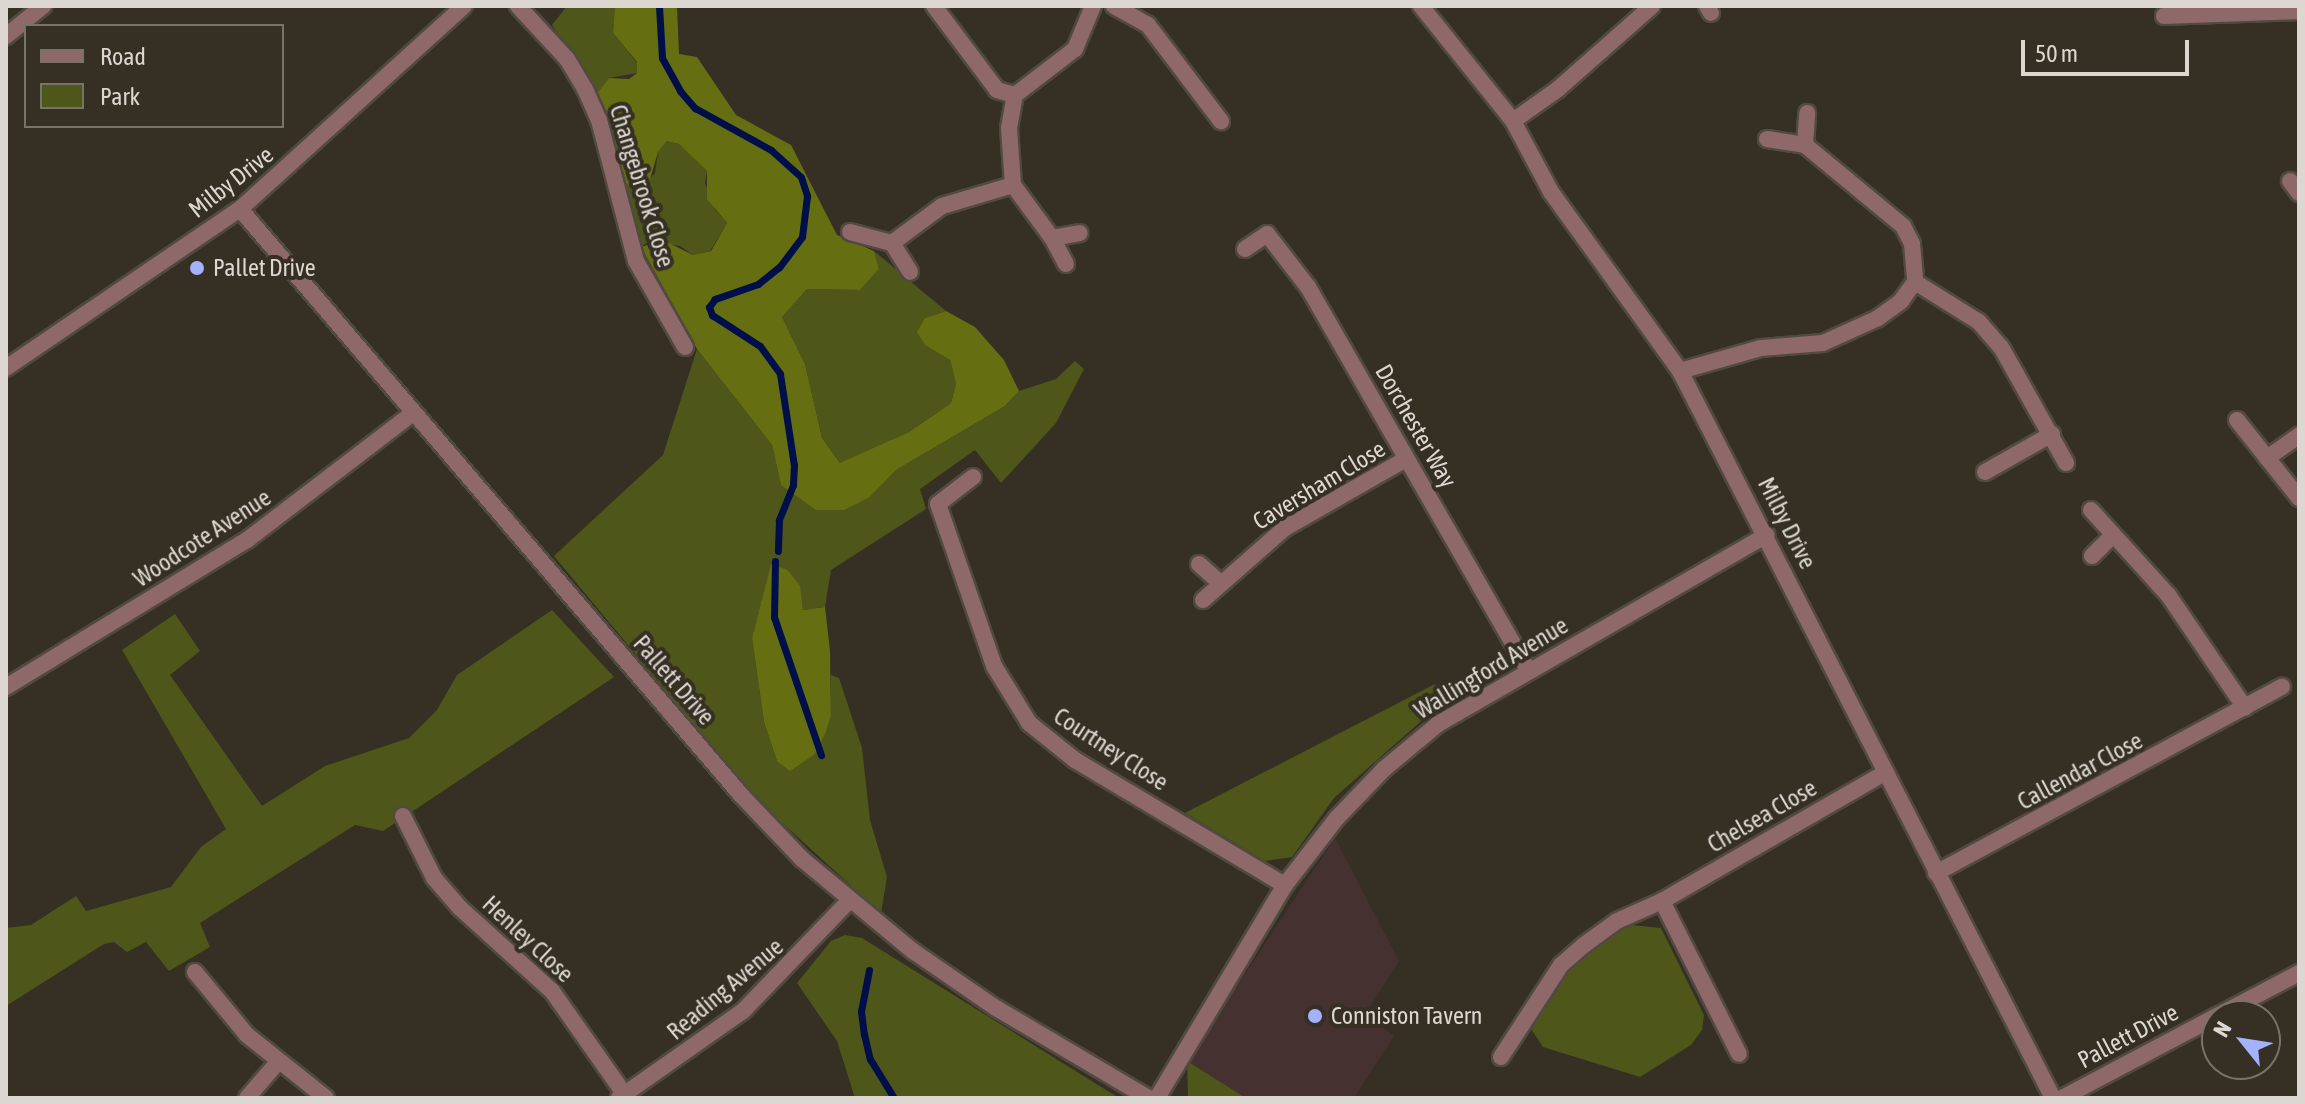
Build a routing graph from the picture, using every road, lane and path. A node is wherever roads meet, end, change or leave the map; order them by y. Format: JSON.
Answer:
{"nodes":[{"id":1,"x":43,"y":6,"type":"edge"},
{"id":2,"x":464,"y":6,"type":"edge"},
{"id":3,"x":518,"y":6,"type":"edge"},
{"id":4,"x":934,"y":6,"type":"edge"},
{"id":5,"x":1093,"y":6,"type":"edge"},
{"id":6,"x":1114,"y":6,"type":"edge"},
{"id":7,"x":1421,"y":6,"type":"edge"},
{"id":8,"x":1652,"y":6,"type":"edge"},
{"id":9,"x":2299,"y":11,"type":"edge"},
{"id":10,"x":2164,"y":16,"type":"dead end"},
{"id":11,"x":6,"y":36,"type":"edge"},
{"id":12,"x":1015,"y":95,"type":"junction"},
{"id":13,"x":1807,"y":113,"type":"dead end"},
{"id":14,"x":1221,"y":121,"type":"dead end"},
{"id":15,"x":1513,"y":121,"type":"junction"},
{"id":16,"x":1767,"y":139,"type":"dead end"},
{"id":17,"x":1805,"y":145,"type":"junction"},
{"id":18,"x":1013,"y":185,"type":"junction"},
{"id":19,"x":240,"y":209,"type":"junction"},
{"id":20,"x":850,"y":232,"type":"dead end"},
{"id":21,"x":1080,"y":233,"type":"dead end"},
{"id":22,"x":1052,"y":238,"type":"junction"},
{"id":23,"x":892,"y":243,"type":"junction"},
{"id":24,"x":1245,"y":249,"type":"dead end"},
{"id":25,"x":1066,"y":264,"type":"dead end"},
{"id":26,"x":910,"y":272,"type":"dead end"},
{"id":27,"x":1915,"y":282,"type":"junction"},
{"id":28,"x":685,"y":347,"type":"dead end"},
{"id":29,"x":6,"y":368,"type":"edge"},
{"id":30,"x":1680,"y":371,"type":"junction"},
{"id":31,"x":413,"y":413,"type":"junction"},
{"id":32,"x":2237,"y":420,"type":"dead end"},
{"id":33,"x":2052,"y":434,"type":"junction"},
{"id":34,"x":2299,"y":436,"type":"edge"},
{"id":35,"x":2267,"y":458,"type":"junction"},
{"id":36,"x":1406,"y":459,"type":"junction"},
{"id":37,"x":2066,"y":463,"type":"dead end"},
{"id":38,"x":1985,"y":472,"type":"dead end"},
{"id":39,"x":973,"y":477,"type":"dead end"},
{"id":40,"x":2299,"y":498,"type":"edge"},
{"id":41,"x":2091,"y":510,"type":"dead end"},
{"id":42,"x":1767,"y":535,"type":"junction"},
{"id":43,"x":2113,"y":535,"type":"junction"},
{"id":44,"x":2092,"y":556,"type":"dead end"},
{"id":45,"x":1199,"y":564,"type":"dead end"},
{"id":46,"x":1220,"y":583,"type":"junction"},
{"id":47,"x":1203,"y":600,"type":"dead end"},
{"id":48,"x":1529,"y":671,"type":"junction"},
{"id":49,"x":6,"y":687,"type":"edge"},
{"id":50,"x":2282,"y":687,"type":"dead end"},
{"id":51,"x":2245,"y":708,"type":"junction"},
{"id":52,"x":1886,"y":772,"type":"junction"},
{"id":53,"x":403,"y":816,"type":"dead end"},
{"id":54,"x":1936,"y":873,"type":"junction"},
{"id":55,"x":1285,"y":885,"type":"junction"},
{"id":56,"x":1662,"y":901,"type":"junction"},
{"id":57,"x":848,"y":902,"type":"junction"},
{"id":58,"x":195,"y":972,"type":"dead end"},
{"id":59,"x":2299,"y":973,"type":"edge"},
{"id":60,"x":2248,"y":1000,"type":"edge"},
{"id":61,"x":2201,"y":1024,"type":"edge"},
{"id":62,"x":1739,"y":1054,"type":"dead end"},
{"id":63,"x":1501,"y":1057,"type":"dead end"},
{"id":64,"x":278,"y":1062,"type":"junction"},
{"id":65,"x":622,"y":1096,"type":"edge"},
{"id":66,"x":247,"y":1098,"type":"edge"},
{"id":67,"x":326,"y":1098,"type":"edge"},
{"id":68,"x":1148,"y":1098,"type":"edge"},
{"id":69,"x":1157,"y":1098,"type":"edge"},
{"id":70,"x":2053,"y":1098,"type":"edge"},
{"id":71,"x":2062,"y":1098,"type":"edge"}],
"edges":[{"from":1,"to":11,"type":"street"},
{"from":2,"to":19,"type":"street","name":"Milby Drive"},
{"from":3,"to":28,"type":"street","name":"Changebrook Close"},
{"from":4,"to":12,"type":"street"},
{"from":5,"to":12,"type":"street"},
{"from":6,"to":14,"type":"street"},
{"from":7,"to":15,"type":"street","name":"Milby Drive"},
{"from":8,"to":15,"type":"street"},
{"from":9,"to":10,"type":"street"},
{"from":12,"to":18,"type":"street"},
{"from":13,"to":17,"type":"street"},
{"from":15,"to":30,"type":"street","name":"Milby Drive"},
{"from":16,"to":17,"type":"street"},
{"from":17,"to":27,"type":"street"},
{"from":18,"to":22,"type":"street"},
{"from":18,"to":23,"type":"street"},
{"from":19,"to":29,"type":"street","name":"Milby Drive"},
{"from":19,"to":31,"type":"street","name":"Pallett Drive"},
{"from":20,"to":23,"type":"street"},
{"from":21,"to":22,"type":"street"},
{"from":22,"to":25,"type":"street"},
{"from":23,"to":26,"type":"street"},
{"from":24,"to":36,"type":"street","name":"Dorchester Way"},
{"from":27,"to":30,"type":"street"},
{"from":27,"to":33,"type":"street"},
{"from":30,"to":42,"type":"street","name":"Milby Drive"},
{"from":31,"to":49,"type":"street","name":"Woodcote Avenue"},
{"from":31,"to":57,"type":"street","name":"Pallett Drive"},
{"from":32,"to":35,"type":"street"},
{"from":33,"to":37,"type":"street"},
{"from":33,"to":38,"type":"street"},
{"from":34,"to":35,"type":"street"},
{"from":35,"to":40,"type":"street"},
{"from":36,"to":46,"type":"street","name":"Caversham Close"},
{"from":36,"to":48,"type":"street","name":"Dorchester Way"},
{"from":39,"to":55,"type":"street","name":"Courtney Close"},
{"from":41,"to":43,"type":"street"},
{"from":42,"to":48,"type":"street","name":"Wallingford Avenue"},
{"from":42,"to":52,"type":"street","name":"Milby Drive"},
{"from":43,"to":44,"type":"street"},
{"from":43,"to":51,"type":"street"},
{"from":45,"to":46,"type":"street"},
{"from":46,"to":47,"type":"street","name":"Caversham Close"},
{"from":48,"to":55,"type":"street","name":"Wallingford Avenue"},
{"from":50,"to":51,"type":"street","name":"Callendar Close"},
{"from":51,"to":54,"type":"street","name":"Callendar Close"},
{"from":52,"to":54,"type":"street","name":"Milby Drive"},
{"from":52,"to":56,"type":"street","name":"Chelsea Close"},
{"from":53,"to":65,"type":"street","name":"Henley Close"},
{"from":54,"to":70,"type":"street","name":"Milby Drive"},
{"from":55,"to":69,"type":"street","name":"Wallingford Avenue"},
{"from":56,"to":62,"type":"street"},
{"from":56,"to":63,"type":"street","name":"Chelsea Close"},
{"from":57,"to":65,"type":"street","name":"Reading Avenue"},
{"from":57,"to":68,"type":"street","name":"Pallett Drive"},
{"from":58,"to":64,"type":"street"},
{"from":59,"to":60,"type":"street","name":"Pallett Drive"},
{"from":61,"to":71,"type":"street","name":"Pallett Drive"},
{"from":64,"to":66,"type":"street"},
{"from":64,"to":67,"type":"street"}]}
